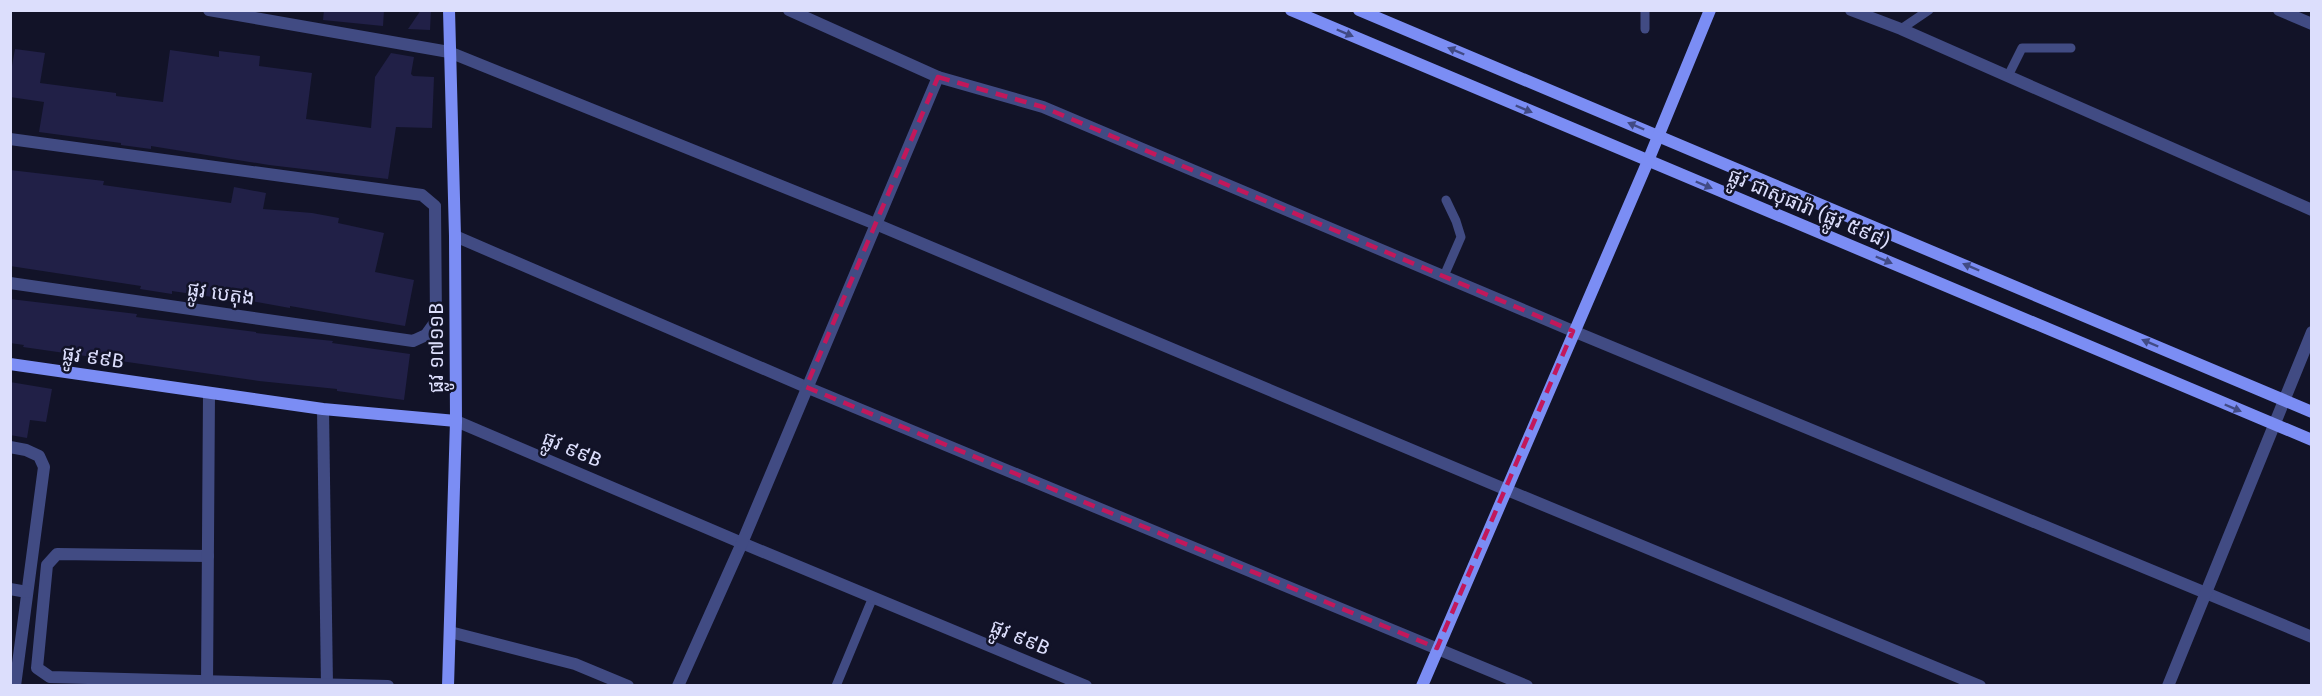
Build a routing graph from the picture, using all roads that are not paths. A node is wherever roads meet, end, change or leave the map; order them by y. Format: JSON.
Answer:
{"nodes":[{"id":1,"x":209,"y":10,"type":"edge"},
{"id":2,"x":448,"y":10,"type":"edge"},
{"id":3,"x":789,"y":10,"type":"edge"},
{"id":4,"x":1291,"y":10,"type":"edge"},
{"id":5,"x":1359,"y":10,"type":"edge"},
{"id":6,"x":1646,"y":10,"type":"edge"},
{"id":7,"x":1710,"y":10,"type":"edge"},
{"id":8,"x":1851,"y":10,"type":"edge"},
{"id":9,"x":1929,"y":10,"type":"edge"},
{"id":10,"x":2279,"y":10,"type":"edge"},
{"id":11,"x":2312,"y":24,"type":"edge"},
{"id":12,"x":1645,"y":29,"type":"dead end"},
{"id":13,"x":1901,"y":29,"type":"junction"},
{"id":14,"x":2071,"y":48,"type":"dead end"},
{"id":15,"x":449,"y":52,"type":"junction"},
{"id":16,"x":2008,"y":76,"type":"junction"},
{"id":17,"x":939,"y":77,"type":"junction"},
{"id":18,"x":1659,"y":135,"type":"junction"},
{"id":19,"x":10,"y":139,"type":"edge"},
{"id":20,"x":1648,"y":161,"type":"junction"},
{"id":21,"x":1446,"y":200,"type":"dead end"},
{"id":22,"x":2312,"y":210,"type":"edge"},
{"id":23,"x":878,"y":225,"type":"junction"},
{"id":24,"x":455,"y":236,"type":"junction"},
{"id":25,"x":1443,"y":276,"type":"junction"},
{"id":26,"x":10,"y":283,"type":"edge"},
{"id":27,"x":1573,"y":331,"type":"junction"},
{"id":28,"x":2312,"y":333,"type":"edge"},
{"id":29,"x":10,"y":364,"type":"edge"},
{"id":30,"x":806,"y":387,"type":"junction"},
{"id":31,"x":209,"y":393,"type":"junction"},
{"id":32,"x":2284,"y":399,"type":"junction"},
{"id":33,"x":323,"y":409,"type":"junction"},
{"id":34,"x":2312,"y":412,"type":"edge"},
{"id":35,"x":456,"y":421,"type":"junction"},
{"id":36,"x":2273,"y":425,"type":"junction"},
{"id":37,"x":2312,"y":440,"type":"edge"},
{"id":38,"x":10,"y":447,"type":"edge"},
{"id":39,"x":1507,"y":490,"type":"junction"},
{"id":40,"x":742,"y":543,"type":"junction"},
{"id":41,"x":208,"y":556,"type":"junction"},
{"id":42,"x":10,"y":589,"type":"edge"},
{"id":43,"x":27,"y":592,"type":"junction"},
{"id":44,"x":2205,"y":593,"type":"junction"},
{"id":45,"x":873,"y":597,"type":"junction"},
{"id":46,"x":450,"y":632,"type":"junction"},
{"id":47,"x":2312,"y":637,"type":"edge"},
{"id":48,"x":1437,"y":648,"type":"junction"},
{"id":49,"x":207,"y":682,"type":"edge"},
{"id":50,"x":327,"y":685,"type":"edge"},
{"id":51,"x":15,"y":686,"type":"edge"},
{"id":52,"x":388,"y":686,"type":"edge"},
{"id":53,"x":448,"y":686,"type":"edge"},
{"id":54,"x":628,"y":686,"type":"edge"},
{"id":55,"x":678,"y":686,"type":"edge"},
{"id":56,"x":836,"y":686,"type":"edge"},
{"id":57,"x":1086,"y":686,"type":"edge"},
{"id":58,"x":1422,"y":686,"type":"edge"},
{"id":59,"x":1527,"y":686,"type":"edge"},
{"id":60,"x":1980,"y":686,"type":"edge"},
{"id":61,"x":2168,"y":686,"type":"edge"}],
"edges":[{"from":1,"to":15,"type":"street"},
{"from":2,"to":15,"type":"main road","name":"ផ្លូវ ១៧១១B"},
{"from":3,"to":17,"type":"street"},
{"from":4,"to":20,"type":"main road","name":"ផ្លូវ ជាសុផារ៉ា (ផ្លូវ ៥៩៨)","one_way":true},
{"from":18,"to":5,"type":"main road","name":"ផ្លូវ ជាសុផារ៉ា (ផ្លូវ ៥៩៨)","one_way":true},
{"from":6,"to":12,"type":"lane"},
{"from":7,"to":18,"type":"main road"},
{"from":8,"to":13,"type":"street"},
{"from":9,"to":13,"type":"lane"},
{"from":10,"to":11,"type":"street"},
{"from":13,"to":16,"type":"street"},
{"from":14,"to":16,"type":"lane"},
{"from":15,"to":23,"type":"street"},
{"from":15,"to":24,"type":"main road","name":"ផ្លូវ ១៧១១B"},
{"from":16,"to":22,"type":"street"},
{"from":17,"to":23,"type":"street"},
{"from":17,"to":25,"type":"street"},
{"from":18,"to":20,"type":"main road"},
{"from":32,"to":18,"type":"main road","name":"ផ្លូវ ជាសុផារ៉ា (ផ្លូវ ៥៩៨)","one_way":true},
{"from":19,"to":26,"type":"street","name":"ផ្លូវ បេតុង"},
{"from":20,"to":27,"type":"main road"},
{"from":20,"to":36,"type":"main road","name":"ផ្លូវ ជាសុផារ៉ា (ផ្លូវ ៥៩៨)","one_way":true},
{"from":21,"to":25,"type":"lane"},
{"from":23,"to":30,"type":"street"},
{"from":23,"to":39,"type":"street"},
{"from":24,"to":30,"type":"street"},
{"from":24,"to":35,"type":"main road","name":"ផ្លូវ ១៧១១B"},
{"from":25,"to":27,"type":"street"},
{"from":27,"to":39,"type":"main road"},
{"from":27,"to":44,"type":"street"},
{"from":28,"to":32,"type":"street"},
{"from":29,"to":31,"type":"main road","name":"ផ្លូវ ៩៩B"},
{"from":30,"to":40,"type":"street"},
{"from":30,"to":48,"type":"street"},
{"from":31,"to":33,"type":"main road","name":"ផ្លូវ ៩៩B"},
{"from":31,"to":41,"type":"street"},
{"from":32,"to":34,"type":"main road","name":"ផ្លូវ ជាសុផារ៉ា (ផ្លូវ ៥៩៨)"},
{"from":32,"to":36,"type":"street"},
{"from":33,"to":35,"type":"main road","name":"ផ្លូវ ៩៩B"},
{"from":33,"to":50,"type":"street"},
{"from":35,"to":40,"type":"street","name":"ផ្លូវ ៩៩B"},
{"from":35,"to":46,"type":"main road","name":"ផ្លូវ ១៧១១B"},
{"from":36,"to":37,"type":"main road","name":"ផ្លូវ ជាសុផារ៉ា (ផ្លូវ ៥៩៨)"},
{"from":36,"to":44,"type":"street"},
{"from":38,"to":43,"type":"street"},
{"from":39,"to":48,"type":"main road"},
{"from":39,"to":60,"type":"street"},
{"from":40,"to":45,"type":"street","name":"ផ្លូវ ៩៩B"},
{"from":40,"to":55,"type":"street"},
{"from":41,"to":49,"type":"street"},
{"from":41,"to":49,"type":"street"},
{"from":42,"to":43,"type":"street"},
{"from":43,"to":51,"type":"street"},
{"from":44,"to":47,"type":"street"},
{"from":44,"to":61,"type":"street"},
{"from":45,"to":56,"type":"lane"},
{"from":45,"to":57,"type":"street","name":"ផ្លូវ ៩៩B"},
{"from":46,"to":53,"type":"main road","name":"ផ្លូវ ១៧១១B"},
{"from":46,"to":54,"type":"street"},
{"from":48,"to":58,"type":"main road"},
{"from":48,"to":59,"type":"street"},
{"from":49,"to":50,"type":"street"},
{"from":50,"to":52,"type":"street"}]}
